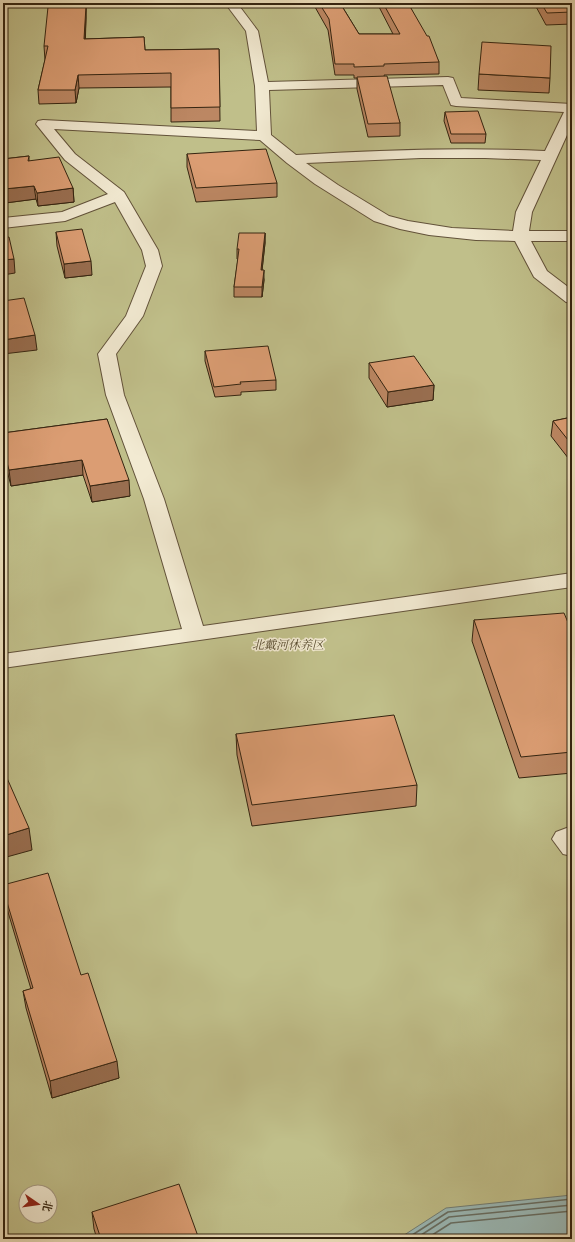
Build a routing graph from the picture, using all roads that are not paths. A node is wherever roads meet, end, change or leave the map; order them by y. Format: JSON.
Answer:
{"nodes":[{"id":1,"x":231,"y":3,"type":"edge"},
{"id":2,"x":262,"y":86,"type":"junction"},
{"id":3,"x":572,"y":108,"type":"edge"},
{"id":4,"x":264,"y":136,"type":"junction"},
{"id":5,"x":550,"y":156,"type":"junction"},
{"id":6,"x":292,"y":160,"type":"junction"},
{"id":7,"x":119,"y":196,"type":"junction"},
{"id":8,"x":3,"y":223,"type":"edge"},
{"id":9,"x":520,"y":236,"type":"junction"},
{"id":10,"x":572,"y":236,"type":"edge"},
{"id":11,"x":572,"y":298,"type":"edge"},
{"id":12,"x":572,"y":580,"type":"edge"},
{"id":13,"x":194,"y":633,"type":"junction"},
{"id":14,"x":3,"y":661,"type":"edge"},
{"id":15,"x":572,"y":835,"type":"edge"},
{"id":16,"x":572,"y":847,"type":"edge"}],
"edges":[{"from":1,"to":2,"type":"street"},
{"from":2,"to":3,"type":"street"},
{"from":2,"to":4,"type":"street"},
{"from":3,"to":5,"type":"street"},
{"from":4,"to":6,"type":"street"},
{"from":4,"to":7,"type":"street"},
{"from":5,"to":6,"type":"street"},
{"from":5,"to":9,"type":"street"},
{"from":6,"to":9,"type":"street"},
{"from":7,"to":8,"type":"street"},
{"from":7,"to":13,"type":"street"},
{"from":9,"to":10,"type":"street"},
{"from":9,"to":11,"type":"street"},
{"from":12,"to":13,"type":"street"},
{"from":13,"to":14,"type":"street"},
{"from":15,"to":16,"type":"street"}]}
